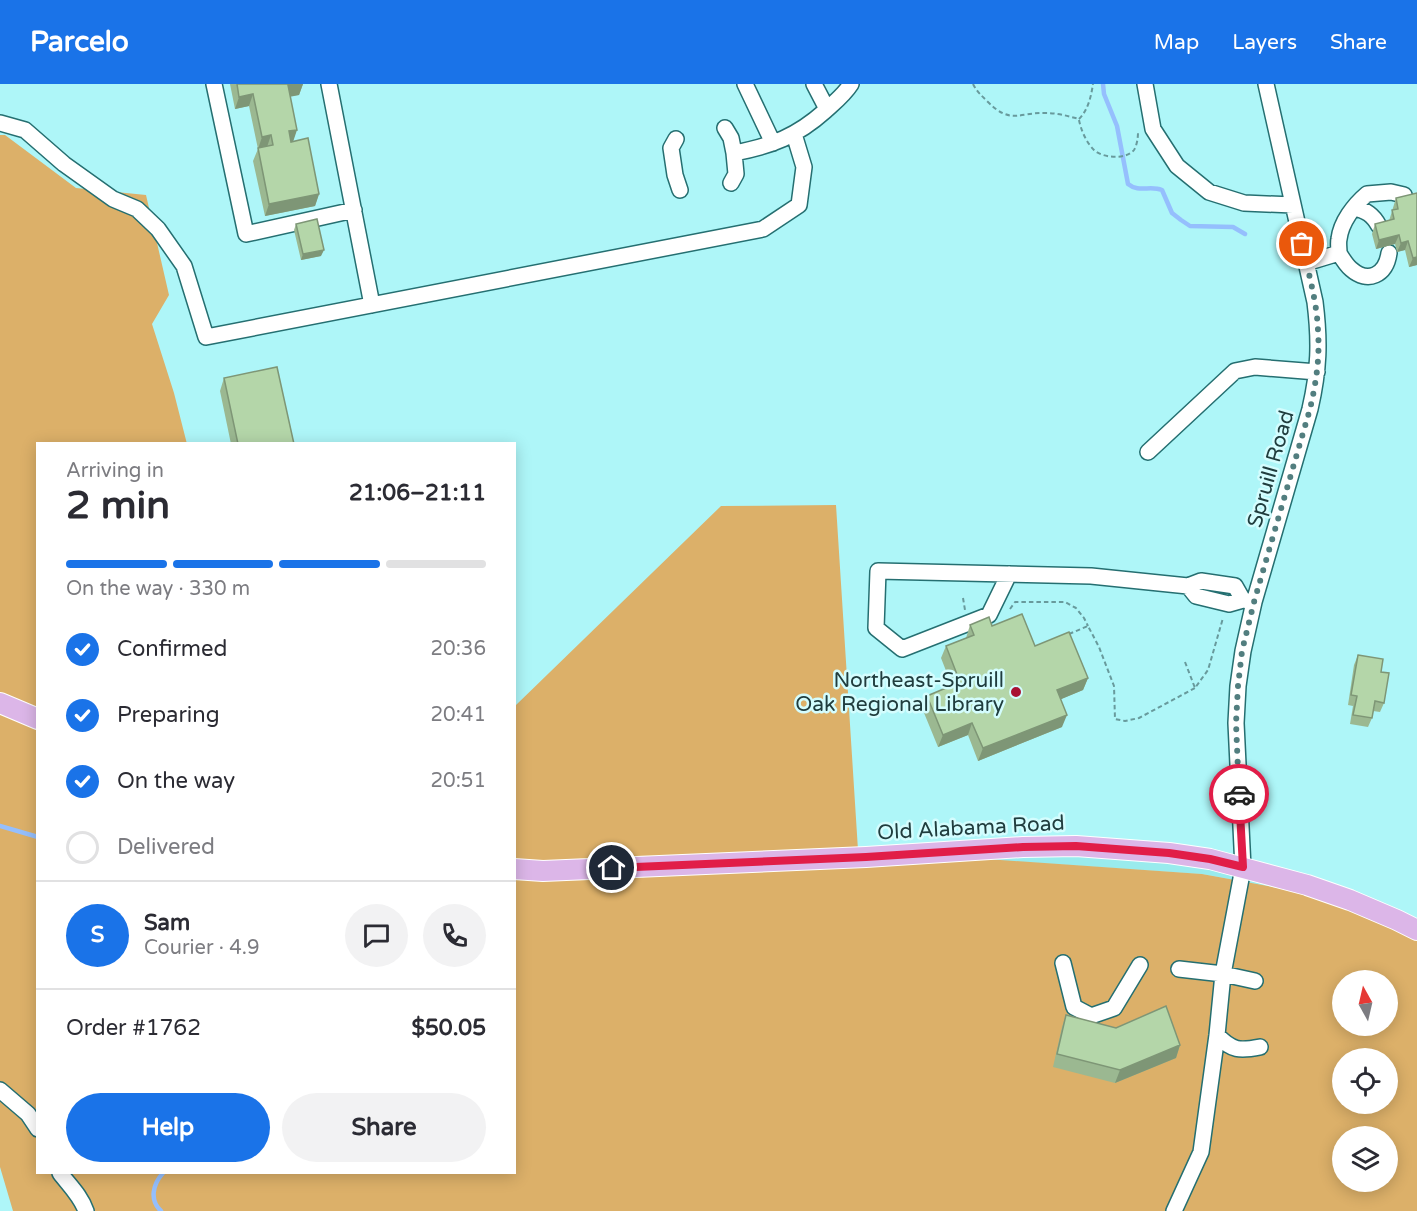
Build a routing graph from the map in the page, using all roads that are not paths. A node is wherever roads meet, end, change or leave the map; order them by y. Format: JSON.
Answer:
{"nodes":[{"id":1,"x":214,"y":84,"type":"edge"},
{"id":2,"x":329,"y":84,"type":"edge"},
{"id":3,"x":745,"y":84,"type":"edge"},
{"id":4,"x":814,"y":84,"type":"edge"},
{"id":5,"x":851,"y":84,"type":"edge"},
{"id":6,"x":1145,"y":84,"type":"edge"},
{"id":7,"x":1266,"y":84,"type":"edge"},
{"id":8,"x":827,"y":109,"type":"junction"},
{"id":9,"x":0,"y":123,"type":"edge"},
{"id":10,"x":725,"y":128,"type":"dead end"},
{"id":11,"x":794,"y":134,"type":"junction"},
{"id":12,"x":676,"y":139,"type":"dead end"},
{"id":13,"x":773,"y":143,"type":"junction"},
{"id":14,"x":734,"y":153,"type":"junction"},
{"id":15,"x":731,"y":183,"type":"dead end"},
{"id":16,"x":680,"y":189,"type":"dead end"},
{"id":17,"x":1404,"y":195,"type":"edge"},
{"id":18,"x":1293,"y":205,"type":"junction"},
{"id":19,"x":1354,"y":208,"type":"junction"},
{"id":20,"x":354,"y":210,"type":"junction"},
{"id":21,"x":1379,"y":226,"type":"edge"},
{"id":22,"x":1339,"y":253,"type":"junction"},
{"id":23,"x":1389,"y":253,"type":"dead end"},
{"id":24,"x":1306,"y":263,"type":"junction"},
{"id":25,"x":372,"y":305,"type":"junction"},
{"id":26,"x":1317,"y":372,"type":"junction"},
{"id":27,"x":1148,"y":452,"type":"dead end"},
{"id":28,"x":1010,"y":574,"type":"junction"},
{"id":29,"x":1188,"y":586,"type":"junction"},
{"id":30,"x":1248,"y":601,"type":"junction"},
{"id":31,"x":0,"y":703,"type":"edge"},
{"id":32,"x":36,"y":718,"type":"edge"},
{"id":33,"x":1243,"y":867,"type":"junction"},
{"id":34,"x":516,"y":869,"type":"edge"},
{"id":35,"x":1417,"y":930,"type":"edge"},
{"id":36,"x":1063,"y":963,"type":"dead end"},
{"id":37,"x":1140,"y":965,"type":"dead end"},
{"id":38,"x":1179,"y":969,"type":"dead end"},
{"id":39,"x":1223,"y":974,"type":"junction"},
{"id":40,"x":1255,"y":981,"type":"dead end"},
{"id":41,"x":1217,"y":1035,"type":"junction"},
{"id":42,"x":1260,"y":1047,"type":"dead end"},
{"id":43,"x":0,"y":1090,"type":"edge"},
{"id":44,"x":36,"y":1126,"type":"edge"},
{"id":45,"x":61,"y":1174,"type":"edge"},
{"id":46,"x":86,"y":1211,"type":"edge"},
{"id":47,"x":1174,"y":1211,"type":"edge"}],
"edges":[{"from":1,"to":20,"type":"street"},
{"from":2,"to":20,"type":"street"},
{"from":3,"to":13,"type":"street"},
{"from":4,"to":8,"type":"street"},
{"from":5,"to":8,"type":"street"},
{"from":6,"to":18,"type":"street"},
{"from":7,"to":18,"type":"street","name":"Spruill Road"},
{"from":8,"to":11,"type":"street"},
{"from":9,"to":25,"type":"street"},
{"from":10,"to":14,"type":"street"},
{"from":11,"to":13,"type":"street"},
{"from":11,"to":25,"type":"street"},
{"from":12,"to":16,"type":"street"},
{"from":13,"to":14,"type":"street"},
{"from":14,"to":15,"type":"street"},
{"from":17,"to":19,"type":"street"},
{"from":18,"to":24,"type":"street","name":"Spruill Road"},
{"from":19,"to":21,"type":"street"},
{"from":19,"to":22,"type":"street"},
{"from":20,"to":25,"type":"street"},
{"from":22,"to":23,"type":"street"},
{"from":22,"to":24,"type":"street"},
{"from":24,"to":26,"type":"street","name":"Spruill Road"},
{"from":26,"to":27,"type":"street"},
{"from":26,"to":30,"type":"street","name":"Spruill Road"},
{"from":28,"to":28,"type":"street"},
{"from":28,"to":29,"type":"street"},
{"from":29,"to":30,"type":"street"},
{"from":29,"to":30,"type":"street"},
{"from":30,"to":33,"type":"street","name":"Spruill Road"},
{"from":31,"to":32,"type":"main road"},
{"from":33,"to":34,"type":"main road","name":"Old Alabama Road"},
{"from":33,"to":35,"type":"main road","name":"Old Alabama Road"},
{"from":33,"to":39,"type":"street","name":"Spruill Road"},
{"from":36,"to":37,"type":"street"},
{"from":38,"to":39,"type":"street"},
{"from":39,"to":40,"type":"street"},
{"from":39,"to":41,"type":"street","name":"Spruill Road"},
{"from":41,"to":42,"type":"street"},
{"from":41,"to":47,"type":"street","name":"Spruill Road"},
{"from":43,"to":44,"type":"street"},
{"from":45,"to":46,"type":"street"}]}
